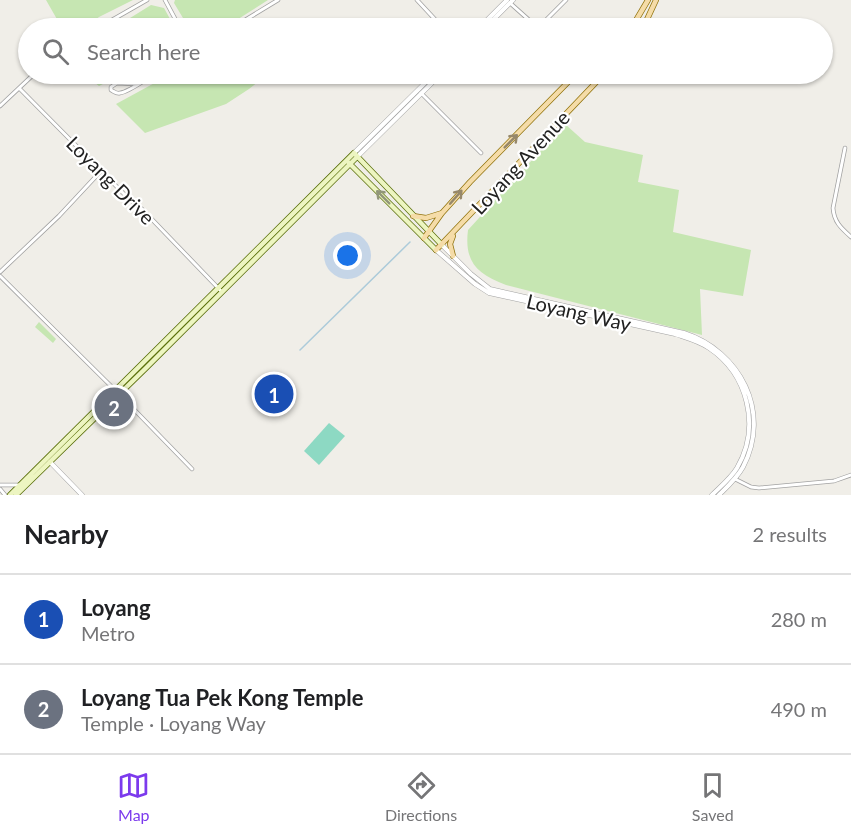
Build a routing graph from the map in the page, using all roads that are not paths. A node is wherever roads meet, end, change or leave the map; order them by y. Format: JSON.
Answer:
{"nodes":[{"id":1,"x":147,"y":0,"type":"edge"},
{"id":2,"x":165,"y":0,"type":"edge"},
{"id":3,"x":278,"y":0,"type":"edge"},
{"id":4,"x":417,"y":0,"type":"edge"},
{"id":5,"x":566,"y":0,"type":"edge"},
{"id":6,"x":648,"y":0,"type":"edge"},
{"id":7,"x":656,"y":0,"type":"edge"},
{"id":8,"x":509,"y":1,"type":"edge"},
{"id":9,"x":116,"y":18,"type":"edge"},
{"id":10,"x":175,"y":18,"type":"edge"},
{"id":11,"x":248,"y":18,"type":"edge"},
{"id":12,"x":434,"y":18,"type":"edge"},
{"id":13,"x":490,"y":18,"type":"edge"},
{"id":14,"x":494,"y":18,"type":"edge"},
{"id":15,"x":527,"y":18,"type":"edge"},
{"id":16,"x":548,"y":18,"type":"edge"},
{"id":17,"x":637,"y":18,"type":"edge"},
{"id":18,"x":648,"y":18,"type":"edge"},
{"id":19,"x":23,"y":84,"type":"edge"},
{"id":20,"x":116,"y":84,"type":"edge"},
{"id":21,"x":138,"y":84,"type":"edge"},
{"id":22,"x":423,"y":84,"type":"edge"},
{"id":23,"x":430,"y":84,"type":"edge"},
{"id":24,"x":566,"y":84,"type":"edge"},
{"id":25,"x":595,"y":84,"type":"edge"},
{"id":26,"x":19,"y":88,"type":"junction"},
{"id":27,"x":415,"y":92,"type":"junction"},
{"id":28,"x":421,"y":93,"type":"junction"},
{"id":29,"x":0,"y":106,"type":"edge"},
{"id":30,"x":845,"y":148,"type":"dead end"},
{"id":31,"x":481,"y":153,"type":"dead end"},
{"id":32,"x":356,"y":155,"type":"junction"},
{"id":33,"x":348,"y":163,"type":"junction"},
{"id":34,"x":101,"y":171,"type":"junction"},
{"id":35,"x":442,"y":213,"type":"junction"},
{"id":36,"x":413,"y":216,"type":"junction"},
{"id":37,"x":455,"y":231,"type":"junction"},
{"id":38,"x":429,"y":232,"type":"junction"},
{"id":39,"x":851,"y":237,"type":"edge"},
{"id":40,"x":424,"y":238,"type":"junction"},
{"id":41,"x":442,"y":245,"type":"junction"},
{"id":42,"x":436,"y":250,"type":"junction"},
{"id":43,"x":453,"y":256,"type":"junction"},
{"id":44,"x":0,"y":274,"type":"edge"},
{"id":45,"x":220,"y":290,"type":"junction"},
{"id":46,"x":118,"y":393,"type":"junction"},
{"id":47,"x":57,"y":456,"type":"junction"},
{"id":48,"x":49,"y":461,"type":"junction"},
{"id":49,"x":192,"y":469,"type":"dead end"},
{"id":50,"x":57,"y":470,"type":"junction"},
{"id":51,"x":851,"y":475,"type":"edge"},
{"id":52,"x":733,"y":477,"type":"junction"},
{"id":53,"x":22,"y":484,"type":"junction"},
{"id":54,"x":0,"y":487,"type":"edge"},
{"id":55,"x":5,"y":495,"type":"edge"},
{"id":56,"x":10,"y":495,"type":"edge"},
{"id":57,"x":16,"y":495,"type":"edge"},
{"id":58,"x":82,"y":495,"type":"edge"},
{"id":59,"x":712,"y":495,"type":"edge"},
{"id":60,"x":719,"y":495,"type":"edge"}],
"edges":[{"from":1,"to":9,"type":"street"},
{"from":2,"to":10,"type":"street"},
{"from":3,"to":11,"type":"street"},
{"from":4,"to":12,"type":"street"},
{"from":5,"to":16,"type":"street"},
{"from":6,"to":17,"type":"main road"},
{"from":7,"to":18,"type":"main road"},
{"from":8,"to":13,"type":"street"},
{"from":8,"to":14,"type":"street"},
{"from":8,"to":15,"type":"street"},
{"from":19,"to":26,"type":"street"},
{"from":20,"to":21,"type":"street"},
{"from":22,"to":27,"type":"street"},
{"from":23,"to":28,"type":"street"},
{"from":35,"to":24,"type":"main road","name":"Loyang Avenue","one_way":true},
{"from":25,"to":37,"type":"main road","name":"Loyang Avenue"},
{"from":26,"to":29,"type":"street"},
{"from":26,"to":34,"type":"street","name":"Loyang Drive"},
{"from":27,"to":28,"type":"street"},
{"from":27,"to":32,"type":"street"},
{"from":28,"to":31,"type":"street"},
{"from":28,"to":32,"type":"street"},
{"from":30,"to":39,"type":"street"},
{"from":32,"to":33,"type":"main road"},
{"from":32,"to":36,"type":"main road","name":"Loyang Way"},
{"from":40,"to":33,"type":"main road","name":"Loyang Way","one_way":true},
{"from":33,"to":45,"type":"main road"},
{"from":34,"to":44,"type":"street"},
{"from":34,"to":45,"type":"street","name":"Loyang Drive"},
{"from":35,"to":36,"type":"main road"},
{"from":35,"to":38,"type":"main road","name":"Loyang Avenue"},
{"from":36,"to":38,"type":"main road","name":"Loyang Way"},
{"from":37,"to":41,"type":"main road","name":"Loyang Avenue"},
{"from":37,"to":43,"type":"main road"},
{"from":38,"to":40,"type":"main road","name":"Loyang Avenue"},
{"from":38,"to":41,"type":"main road","name":"Loyang Way"},
{"from":40,"to":42,"type":"main road","name":"Loyang Way"},
{"from":41,"to":42,"type":"main road","name":"Loyang Avenue"},
{"from":41,"to":43,"type":"street","name":"Loyang Way"},
{"from":42,"to":52,"type":"street","name":"Loyang Way"},
{"from":43,"to":52,"type":"street","name":"Loyang Way"},
{"from":44,"to":46,"type":"street"},
{"from":45,"to":46,"type":"main road"},
{"from":46,"to":47,"type":"main road"},
{"from":46,"to":48,"type":"main road"},
{"from":46,"to":49,"type":"street"},
{"from":47,"to":48,"type":"main road"},
{"from":47,"to":50,"type":"street"},
{"from":48,"to":50,"type":"street"},
{"from":48,"to":53,"type":"main road"},
{"from":48,"to":57,"type":"main road"},
{"from":50,"to":58,"type":"street"},
{"from":51,"to":52,"type":"street"},
{"from":52,"to":59,"type":"street"},
{"from":52,"to":60,"type":"street"},
{"from":53,"to":54,"type":"street"},
{"from":53,"to":56,"type":"main road"},
{"from":54,"to":55,"type":"street"}]}
